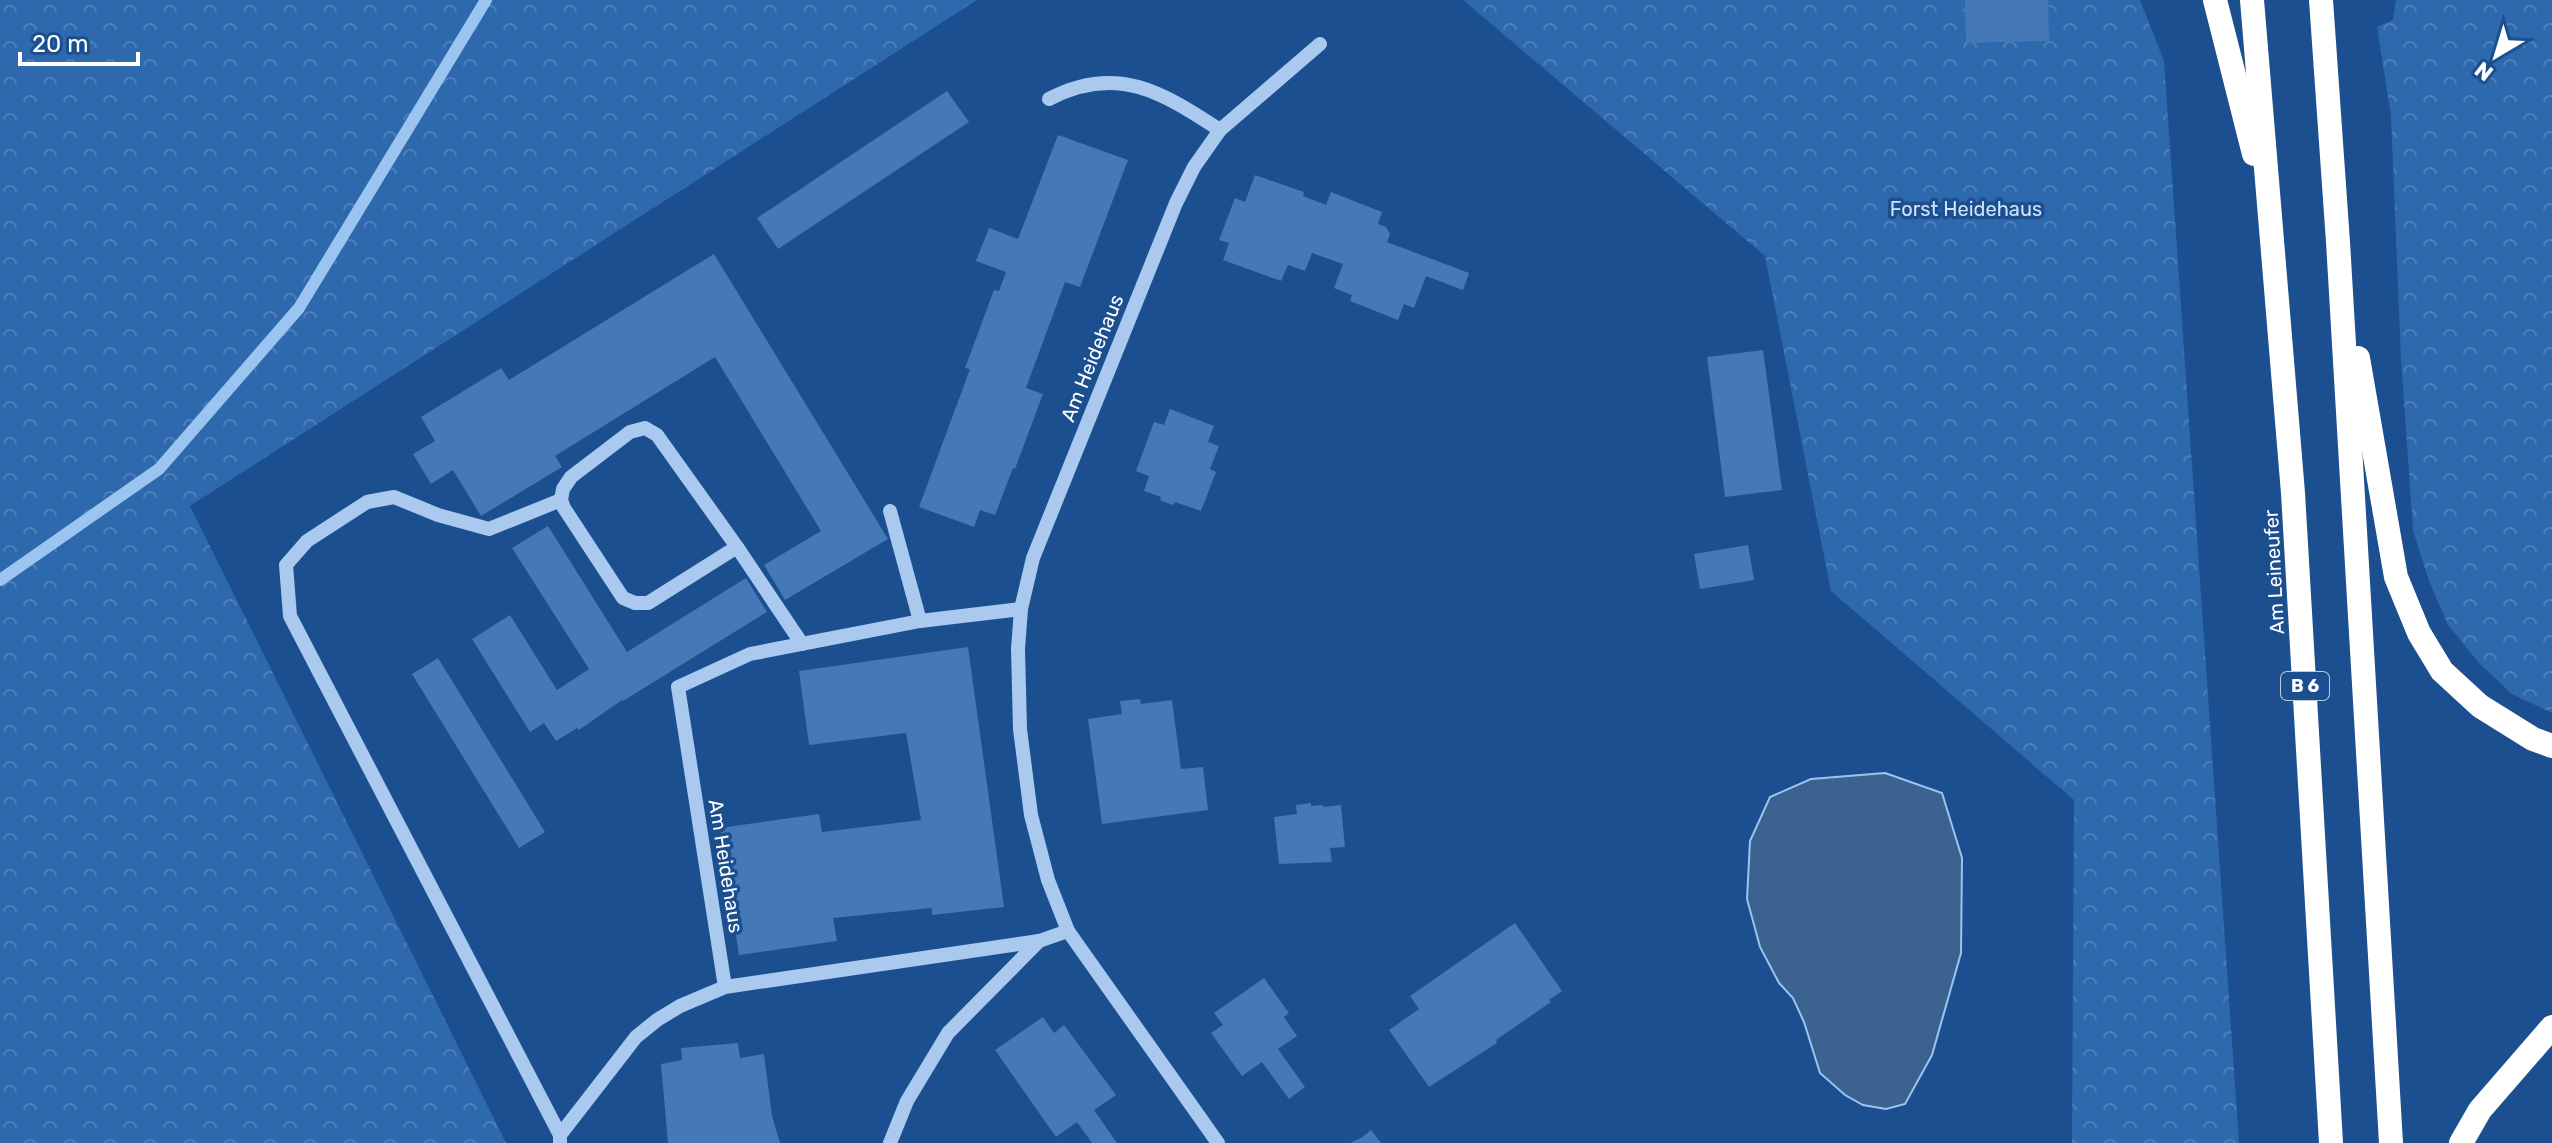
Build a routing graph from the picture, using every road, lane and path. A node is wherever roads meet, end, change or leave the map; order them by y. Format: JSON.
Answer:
{"nodes":[{"id":1,"x":2215,"y":0,"type":"edge"},
{"id":2,"x":2252,"y":0,"type":"edge"},
{"id":3,"x":2321,"y":0,"type":"edge"},
{"id":4,"x":1320,"y":44,"type":"dead end"},
{"id":5,"x":1049,"y":99,"type":"dead end"},
{"id":6,"x":1220,"y":130,"type":"junction"},
{"id":7,"x":2273,"y":230,"type":"junction"},
{"id":8,"x":2338,"y":242,"type":"junction"},
{"id":9,"x":561,"y":500,"type":"junction"},
{"id":10,"x":890,"y":511,"type":"dead end"},
{"id":11,"x":737,"y":547,"type":"junction"},
{"id":12,"x":1021,"y":609,"type":"junction"},
{"id":13,"x":920,"y":621,"type":"junction"},
{"id":14,"x":802,"y":644,"type":"junction"},
{"id":15,"x":2552,"y":746,"type":"edge"},
{"id":16,"x":1068,"y":931,"type":"junction"},
{"id":17,"x":1039,"y":941,"type":"junction"},
{"id":18,"x":725,"y":987,"type":"junction"},
{"id":19,"x":2552,"y":1027,"type":"edge"},
{"id":20,"x":560,"y":1139,"type":"edge"},
{"id":21,"x":890,"y":1143,"type":"edge"},
{"id":22,"x":1218,"y":1143,"type":"edge"},
{"id":23,"x":2331,"y":1143,"type":"edge"},
{"id":24,"x":2391,"y":1143,"type":"edge"},
{"id":25,"x":2461,"y":1143,"type":"edge"}],
"edges":[{"from":1,"to":7,"type":"highway"},
{"from":2,"to":7,"type":"highway","name":"Am Leineufer","number":"B 6"},
{"from":3,"to":8,"type":"highway"},
{"from":4,"to":6,"type":"lane","name":"Am Heidehaus"},
{"from":5,"to":6,"type":"lane"},
{"from":6,"to":12,"type":"lane","name":"Am Heidehaus"},
{"from":7,"to":23,"type":"highway","name":"Am Leineufer","number":"B 6"},
{"from":8,"to":15,"type":"highway"},
{"from":8,"to":24,"type":"highway"},
{"from":9,"to":11,"type":"lane"},
{"from":9,"to":11,"type":"lane"},
{"from":9,"to":20,"type":"lane"},
{"from":10,"to":13,"type":"lane"},
{"from":11,"to":14,"type":"lane"},
{"from":12,"to":13,"type":"lane","name":"Am Heidehaus"},
{"from":12,"to":16,"type":"lane","name":"Am Heidehaus"},
{"from":13,"to":14,"type":"lane","name":"Am Heidehaus"},
{"from":14,"to":18,"type":"lane","name":"Am Heidehaus"},
{"from":16,"to":17,"type":"lane"},
{"from":16,"to":22,"type":"lane","name":"Am Heidehaus"},
{"from":17,"to":18,"type":"lane"},
{"from":17,"to":21,"type":"lane"},
{"from":18,"to":20,"type":"lane"},
{"from":19,"to":25,"type":"highway"}]}
